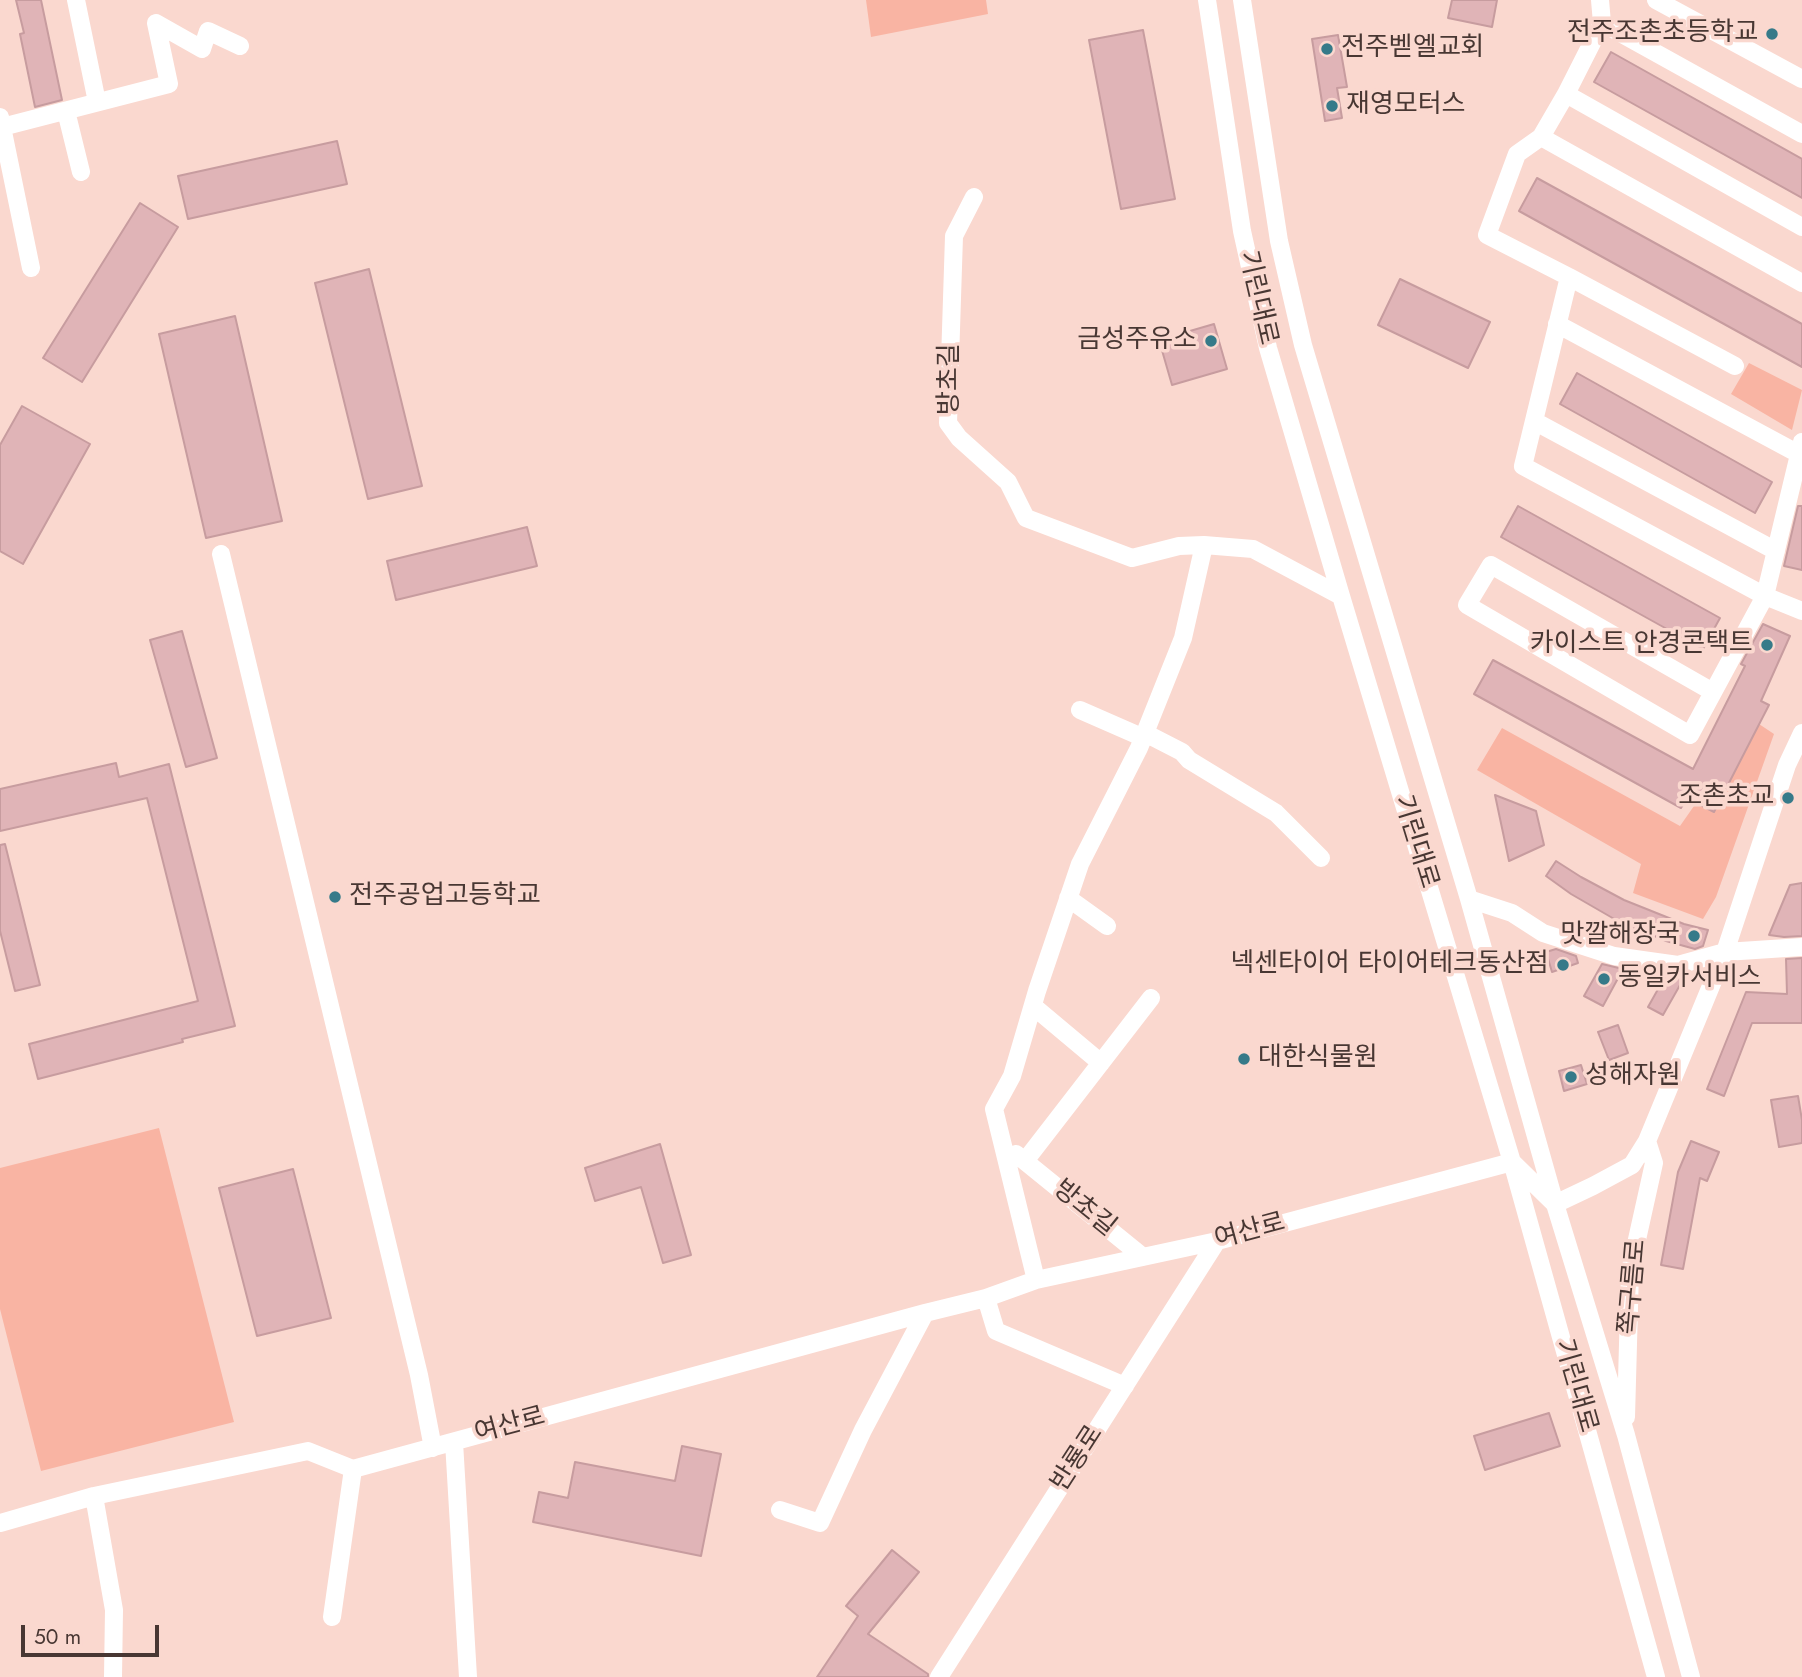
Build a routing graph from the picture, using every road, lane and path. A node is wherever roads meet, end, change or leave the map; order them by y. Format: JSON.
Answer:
{"nodes":[{"id":1,"x":76,"y":0,"type":"edge"},
{"id":2,"x":1207,"y":0,"type":"edge"},
{"id":3,"x":1242,"y":0,"type":"edge"},
{"id":4,"x":1600,"y":0,"type":"edge"},
{"id":5,"x":1656,"y":0,"type":"edge"},
{"id":6,"x":1602,"y":23,"type":"junction"},
{"id":7,"x":240,"y":46,"type":"dead end"},
{"id":8,"x":1802,"y":79,"type":"edge"},
{"id":9,"x":1566,"y":94,"type":"junction"},
{"id":10,"x":97,"y":102,"type":"junction"},
{"id":11,"x":66,"y":111,"type":"junction"},
{"id":12,"x":1,"y":122,"type":"edge"},
{"id":13,"x":1802,"y":134,"type":"edge"},
{"id":14,"x":1541,"y":137,"type":"junction"},
{"id":15,"x":81,"y":172,"type":"dead end"},
{"id":16,"x":7,"y":186,"type":"edge"},
{"id":17,"x":974,"y":197,"type":"dead end"},
{"id":18,"x":1802,"y":227,"type":"edge"},
{"id":19,"x":31,"y":268,"type":"dead end"},
{"id":20,"x":1569,"y":277,"type":"junction"},
{"id":21,"x":1802,"y":284,"type":"edge"},
{"id":22,"x":1558,"y":324,"type":"junction"},
{"id":23,"x":1735,"y":366,"type":"dead end"},
{"id":24,"x":1534,"y":421,"type":"junction"},
{"id":25,"x":1801,"y":448,"type":"edge"},
{"id":26,"x":1204,"y":545,"type":"junction"},
{"id":27,"x":1776,"y":551,"type":"junction"},
{"id":28,"x":221,"y":554,"type":"dead end"},
{"id":29,"x":1340,"y":596,"type":"junction"},
{"id":30,"x":1765,"y":596,"type":"junction"},
{"id":31,"x":1802,"y":611,"type":"edge"},
{"id":32,"x":1713,"y":692,"type":"junction"},
{"id":33,"x":1080,"y":710,"type":"dead end"},
{"id":34,"x":1802,"y":733,"type":"edge"},
{"id":35,"x":1144,"y":736,"type":"junction"},
{"id":36,"x":1795,"y":768,"type":"edge"},
{"id":37,"x":1321,"y":858,"type":"dead end"},
{"id":38,"x":1068,"y":898,"type":"junction"},
{"id":39,"x":1469,"y":899,"type":"junction"},
{"id":40,"x":1107,"y":926,"type":"dead end"},
{"id":41,"x":1802,"y":947,"type":"edge"},
{"id":42,"x":1725,"y":952,"type":"junction"},
{"id":43,"x":1151,"y":998,"type":"dead end"},
{"id":44,"x":1033,"y":1006,"type":"junction"},
{"id":45,"x":1101,"y":1063,"type":"junction"},
{"id":46,"x":1647,"y":1141,"type":"junction"},
{"id":47,"x":1002,"y":1143,"type":"junction"},
{"id":48,"x":1025,"y":1161,"type":"junction"},
{"id":49,"x":1512,"y":1163,"type":"junction"},
{"id":50,"x":1556,"y":1204,"type":"junction"},
{"id":51,"x":1217,"y":1241,"type":"junction"},
{"id":52,"x":1143,"y":1257,"type":"junction"},
{"id":53,"x":1037,"y":1280,"type":"junction"},
{"id":54,"x":986,"y":1298,"type":"junction"},
{"id":55,"x":925,"y":1313,"type":"junction"},
{"id":56,"x":1125,"y":1386,"type":"junction"},
{"id":57,"x":1626,"y":1435,"type":"junction"},
{"id":58,"x":454,"y":1442,"type":"junction"},
{"id":59,"x":433,"y":1448,"type":"junction"},
{"id":60,"x":353,"y":1469,"type":"junction"},
{"id":61,"x":94,"y":1496,"type":"junction"},
{"id":62,"x":780,"y":1510,"type":"dead end"},
{"id":63,"x":0,"y":1523,"type":"edge"},
{"id":64,"x":332,"y":1617,"type":"dead end"},
{"id":65,"x":113,"y":1677,"type":"edge"},
{"id":66,"x":468,"y":1677,"type":"edge"},
{"id":67,"x":939,"y":1677,"type":"edge"},
{"id":68,"x":1657,"y":1677,"type":"edge"},
{"id":69,"x":1691,"y":1677,"type":"edge"}],
"edges":[{"from":1,"to":10,"type":"street"},
{"from":2,"to":29,"type":"street","name":"기린대로"},
{"from":3,"to":39,"type":"street","name":"기린대로"},
{"from":4,"to":6,"type":"street"},
{"from":5,"to":8,"type":"street"},
{"from":6,"to":9,"type":"street"},
{"from":6,"to":13,"type":"street"},
{"from":7,"to":10,"type":"street"},
{"from":9,"to":14,"type":"street"},
{"from":9,"to":18,"type":"street"},
{"from":10,"to":11,"type":"street"},
{"from":11,"to":12,"type":"street"},
{"from":11,"to":15,"type":"street"},
{"from":12,"to":16,"type":"street"},
{"from":14,"to":20,"type":"street"},
{"from":14,"to":21,"type":"street"},
{"from":16,"to":19,"type":"street"},
{"from":17,"to":26,"type":"street","name":"방초길"},
{"from":20,"to":22,"type":"street"},
{"from":20,"to":23,"type":"street"},
{"from":22,"to":24,"type":"street"},
{"from":22,"to":25,"type":"street"},
{"from":24,"to":27,"type":"street"},
{"from":24,"to":30,"type":"street"},
{"from":25,"to":27,"type":"street"},
{"from":26,"to":29,"type":"street","name":"방초길"},
{"from":26,"to":35,"type":"street","name":"방초길"},
{"from":27,"to":30,"type":"street"},
{"from":28,"to":59,"type":"street"},
{"from":29,"to":49,"type":"street","name":"기린대로"},
{"from":30,"to":31,"type":"street"},
{"from":30,"to":32,"type":"street"},
{"from":32,"to":32,"type":"street"},
{"from":33,"to":35,"type":"street"},
{"from":34,"to":36,"type":"street","name":"쪽구름로"},
{"from":35,"to":37,"type":"street"},
{"from":35,"to":38,"type":"street","name":"방초길"},
{"from":36,"to":42,"type":"street","name":"쪽구름로"},
{"from":38,"to":40,"type":"street"},
{"from":38,"to":44,"type":"street","name":"방초길"},
{"from":39,"to":42,"type":"street"},
{"from":39,"to":50,"type":"street","name":"기린대로"},
{"from":41,"to":42,"type":"street"},
{"from":42,"to":46,"type":"street","name":"쪽구름로"},
{"from":43,"to":45,"type":"street"},
{"from":44,"to":45,"type":"street"},
{"from":44,"to":47,"type":"street","name":"방초길"},
{"from":45,"to":48,"type":"street"},
{"from":46,"to":50,"type":"street","name":"쪽구름로"},
{"from":46,"to":57,"type":"street","name":"쪽구름로"},
{"from":47,"to":48,"type":"street","name":"방초길"},
{"from":47,"to":53,"type":"street","name":"방초길"},
{"from":48,"to":52,"type":"street","name":"방초길"},
{"from":49,"to":50,"type":"street"},
{"from":49,"to":51,"type":"street","name":"여산로"},
{"from":49,"to":68,"type":"street","name":"기린대로"},
{"from":50,"to":57,"type":"street","name":"기린대로"},
{"from":51,"to":52,"type":"street","name":"여산로"},
{"from":51,"to":56,"type":"street","name":"반룡로"},
{"from":52,"to":53,"type":"street","name":"여산로"},
{"from":53,"to":54,"type":"street","name":"여산로"},
{"from":54,"to":55,"type":"street","name":"여산로"},
{"from":54,"to":56,"type":"street"},
{"from":55,"to":58,"type":"street","name":"여산로"},
{"from":55,"to":62,"type":"street"},
{"from":56,"to":67,"type":"street","name":"반룡로"},
{"from":57,"to":69,"type":"street","name":"기린대로"},
{"from":58,"to":59,"type":"street","name":"여산로"},
{"from":58,"to":66,"type":"street"},
{"from":59,"to":60,"type":"street","name":"여산로"},
{"from":60,"to":61,"type":"street"},
{"from":60,"to":64,"type":"street"},
{"from":61,"to":63,"type":"street"},
{"from":61,"to":65,"type":"street"}]}
